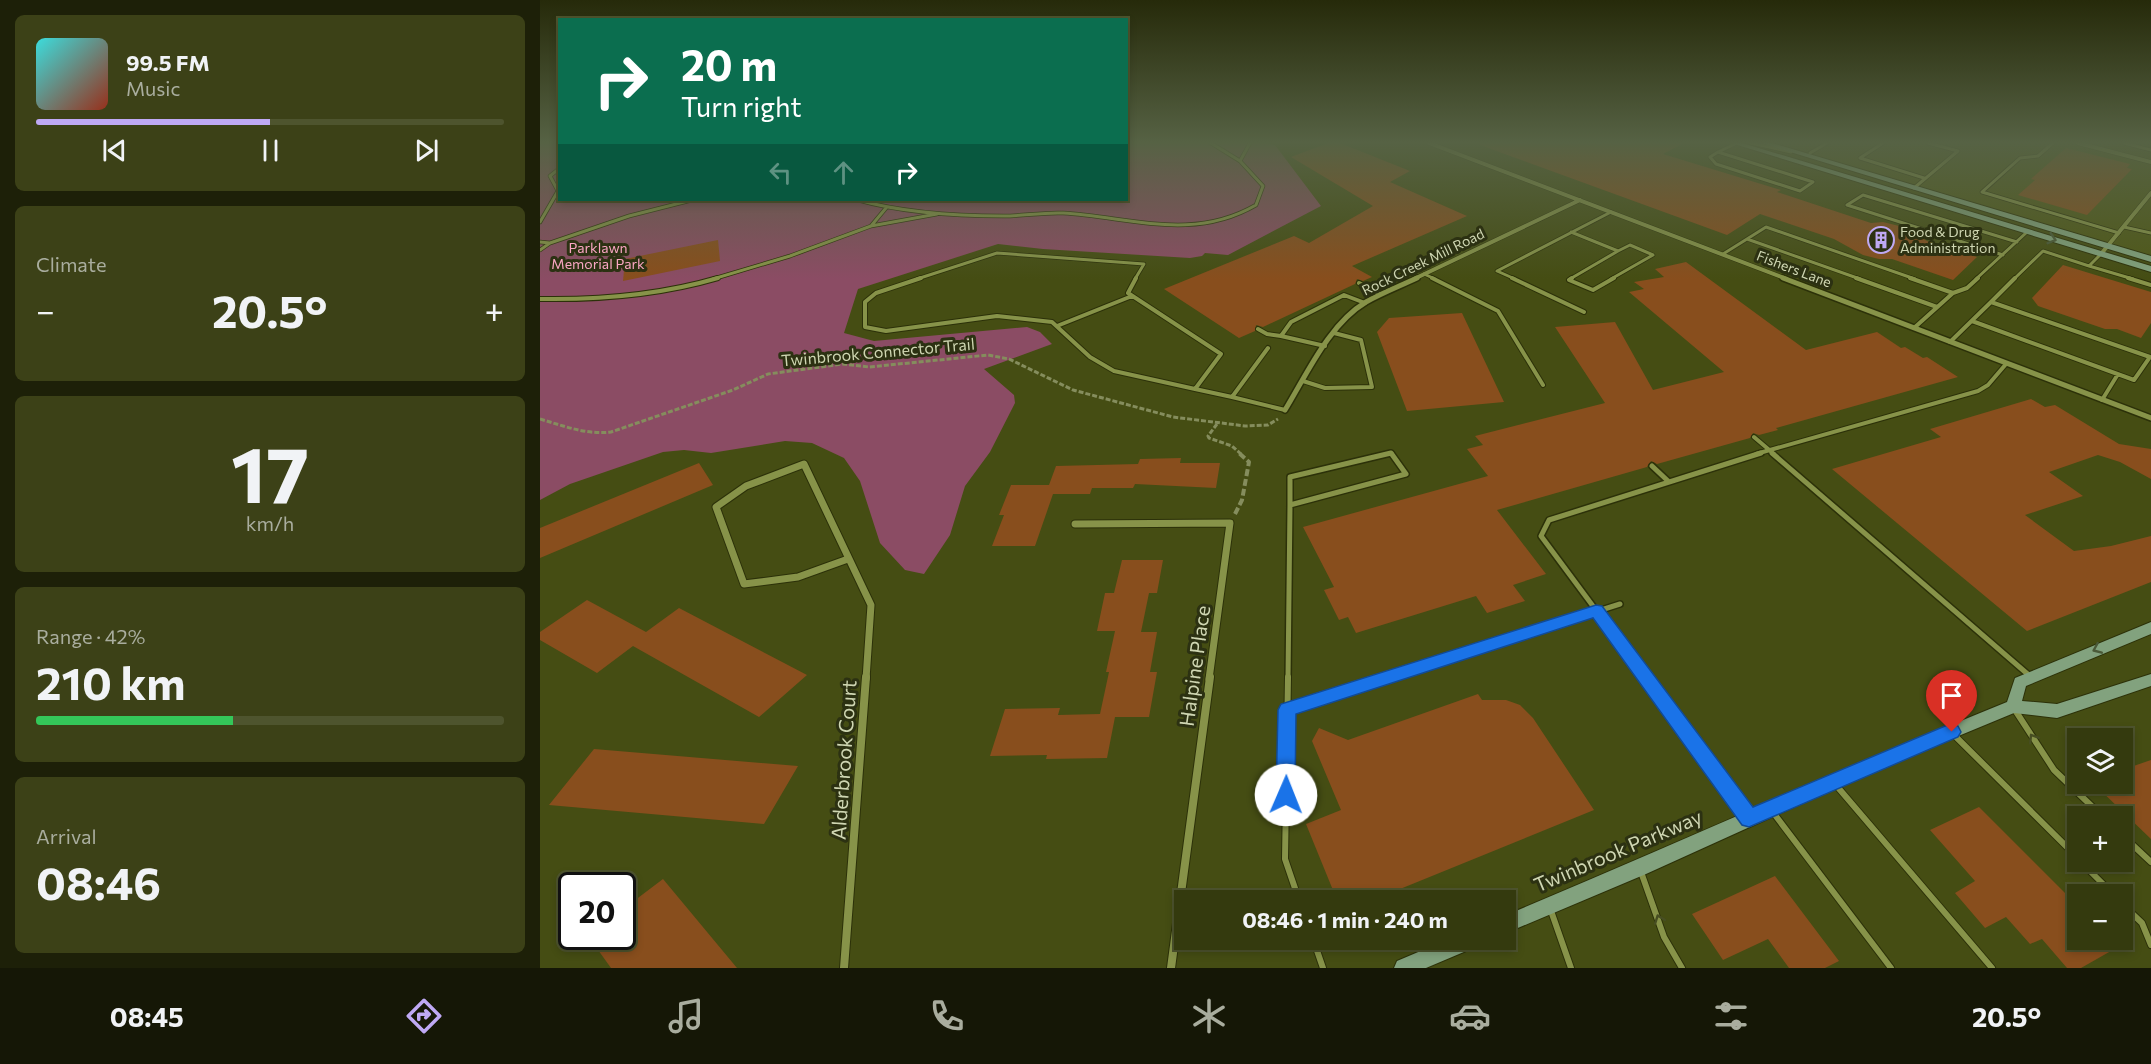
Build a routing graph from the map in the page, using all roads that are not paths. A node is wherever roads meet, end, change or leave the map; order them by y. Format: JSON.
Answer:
{"nodes":[{"id":1,"x":1262,"y":188,"type":"edge"},
{"id":2,"x":1548,"y":188,"type":"edge"},
{"id":3,"x":1883,"y":188,"type":"edge"},
{"id":4,"x":1914,"y":188,"type":"edge"},
{"id":5,"x":1984,"y":188,"type":"edge"},
{"id":6,"x":558,"y":191,"type":"edge"},
{"id":7,"x":2151,"y":193,"type":"edge"},
{"id":8,"x":1580,"y":200,"type":"junction"},
{"id":9,"x":688,"y":201,"type":"edge"},
{"id":10,"x":862,"y":201,"type":"edge"},
{"id":11,"x":886,"y":207,"type":"junction"},
{"id":12,"x":1611,"y":212,"type":"junction"},
{"id":13,"x":946,"y":213,"type":"junction"},
{"id":14,"x":540,"y":222,"type":"edge"},
{"id":15,"x":871,"y":226,"type":"junction"},
{"id":16,"x":2124,"y":227,"type":"junction"},
{"id":17,"x":1571,"y":232,"type":"junction"},
{"id":18,"x":2027,"y":232,"type":"junction"},
{"id":19,"x":2119,"y":233,"type":"junction"},
{"id":20,"x":2151,"y":233,"type":"edge"},
{"id":21,"x":1747,"y":239,"type":"junction"},
{"id":22,"x":540,"y":242,"type":"edge"},
{"id":23,"x":2017,"y":242,"type":"junction"},
{"id":24,"x":550,"y":243,"type":"junction"},
{"id":25,"x":2108,"y":246,"type":"junction"},
{"id":26,"x":540,"y":250,"type":"edge"},
{"id":27,"x":1618,"y":251,"type":"junction"},
{"id":28,"x":1723,"y":254,"type":"junction"},
{"id":29,"x":2101,"y":254,"type":"junction"},
{"id":30,"x":2003,"y":255,"type":"junction"},
{"id":31,"x":2151,"y":259,"type":"edge"},
{"id":32,"x":2089,"y":266,"type":"junction"},
{"id":33,"x":2151,"y":269,"type":"edge"},
{"id":34,"x":1424,"y":274,"type":"junction"},
{"id":35,"x":1359,"y":283,"type":"dead end"},
{"id":36,"x":2151,"y":285,"type":"edge"},
{"id":37,"x":1953,"y":293,"type":"junction"},
{"id":38,"x":1380,"y":294,"type":"junction"},
{"id":39,"x":1132,"y":296,"type":"junction"},
{"id":40,"x":540,"y":299,"type":"edge"},
{"id":41,"x":1991,"y":302,"type":"junction"},
{"id":42,"x":1365,"y":303,"type":"junction"},
{"id":43,"x":1937,"y":307,"type":"junction"},
{"id":44,"x":1584,"y":312,"type":"dead end"},
{"id":45,"x":1972,"y":321,"type":"junction"},
{"id":46,"x":1057,"y":326,"type":"junction"},
{"id":47,"x":1914,"y":328,"type":"junction"},
{"id":48,"x":1258,"y":329,"type":"dead end"},
{"id":49,"x":1334,"y":333,"type":"junction"},
{"id":50,"x":1281,"y":336,"type":"junction"},
{"id":51,"x":1950,"y":342,"type":"junction"},
{"id":52,"x":1326,"y":346,"type":"junction"},
{"id":53,"x":1268,"y":348,"type":"dead end"},
{"id":54,"x":2151,"y":356,"type":"edge"},
{"id":55,"x":2006,"y":364,"type":"junction"},
{"id":56,"x":2118,"y":374,"type":"junction"},
{"id":57,"x":1304,"y":381,"type":"junction"},
{"id":58,"x":1543,"y":385,"type":"dead end"},
{"id":59,"x":1195,"y":389,"type":"junction"},
{"id":60,"x":1232,"y":397,"type":"junction"},
{"id":61,"x":2102,"y":400,"type":"junction"},
{"id":62,"x":1285,"y":410,"type":"joint"},
{"id":63,"x":2151,"y":418,"type":"edge"},
{"id":64,"x":1754,"y":437,"type":"dead end"},
{"id":65,"x":1770,"y":450,"type":"junction"},
{"id":66,"x":1652,"y":466,"type":"dead end"},
{"id":67,"x":1668,"y":482,"type":"junction"},
{"id":68,"x":1290,"y":505,"type":"junction"},
{"id":69,"x":1075,"y":524,"type":"dead end"},
{"id":70,"x":848,"y":559,"type":"junction"},
{"id":71,"x":1620,"y":604,"type":"dead end"},
{"id":72,"x":1596,"y":611,"type":"junction"},
{"id":73,"x":2151,"y":628,"type":"edge"},
{"id":74,"x":2031,"y":677,"type":"junction"},
{"id":75,"x":2151,"y":680,"type":"edge"},
{"id":76,"x":2013,"y":706,"type":"junction"},
{"id":77,"x":1287,"y":710,"type":"junction"},
{"id":78,"x":1952,"y":732,"type":"junction"},
{"id":79,"x":1833,"y":782,"type":"junction"},
{"id":80,"x":2092,"y":806,"type":"edge"},
{"id":81,"x":1770,"y":809,"type":"junction"},
{"id":82,"x":1749,"y":818,"type":"junction"},
{"id":83,"x":2133,"y":845,"type":"edge"},
{"id":84,"x":2067,"y":848,"type":"edge"},
{"id":85,"x":2151,"y":862,"type":"edge"},
{"id":86,"x":1640,"y":868,"type":"junction"},
{"id":87,"x":2091,"y":872,"type":"edge"},
{"id":88,"x":2103,"y":884,"type":"edge"},
{"id":89,"x":1296,"y":890,"type":"edge"},
{"id":90,"x":1549,"y":905,"type":"junction"},
{"id":91,"x":2133,"y":914,"type":"edge"},
{"id":92,"x":1516,"y":920,"type":"edge"},
{"id":93,"x":2151,"y":945,"type":"edge"},
{"id":94,"x":1317,"y":950,"type":"edge"},
{"id":95,"x":1446,"y":950,"type":"edge"},
{"id":96,"x":844,"y":968,"type":"edge"},
{"id":97,"x":1171,"y":968,"type":"edge"},
{"id":98,"x":1323,"y":968,"type":"edge"},
{"id":99,"x":1404,"y":968,"type":"edge"},
{"id":100,"x":1571,"y":968,"type":"edge"},
{"id":101,"x":1682,"y":968,"type":"edge"},
{"id":102,"x":1891,"y":968,"type":"edge"},
{"id":103,"x":1992,"y":968,"type":"edge"}],
"edges":[{"from":1,"to":13,"type":"lane"},
{"from":2,"to":8,"type":"street","name":"Fishers Lane"},
{"from":3,"to":18,"type":"main road"},
{"from":4,"to":25,"type":"main road"},
{"from":5,"to":19,"type":"lane"},
{"from":6,"to":14,"type":"lane"},
{"from":7,"to":16,"type":"street"},
{"from":8,"to":12,"type":"street","name":"Fishers Lane"},
{"from":8,"to":34,"type":"street","name":"Rock Creek Mill Road"},
{"from":9,"to":24,"type":"lane"},
{"from":10,"to":11,"type":"lane"},
{"from":11,"to":13,"type":"lane"},
{"from":11,"to":15,"type":"lane"},
{"from":12,"to":17,"type":"lane"},
{"from":12,"to":28,"type":"street","name":"Fishers Lane"},
{"from":13,"to":15,"type":"lane"},
{"from":15,"to":40,"type":"lane"},
{"from":16,"to":19,"type":"street"},
{"from":16,"to":20,"type":"lane"},
{"from":17,"to":27,"type":"lane"},
{"from":17,"to":44,"type":"lane"},
{"from":18,"to":23,"type":"lane"},
{"from":18,"to":29,"type":"main road","one_way":true},
{"from":19,"to":25,"type":"street"},
{"from":21,"to":28,"type":"lane"},
{"from":21,"to":37,"type":"lane"},
{"from":21,"to":43,"type":"lane"},
{"from":22,"to":24,"type":"lane"},
{"from":23,"to":30,"type":"lane"},
{"from":23,"to":30,"type":"lane"},
{"from":24,"to":26,"type":"lane"},
{"from":25,"to":29,"type":"street"},
{"from":25,"to":31,"type":"main road"},
{"from":27,"to":27,"type":"lane"},
{"from":28,"to":47,"type":"street","name":"Fishers Lane"},
{"from":29,"to":32,"type":"lane"},
{"from":29,"to":33,"type":"main road"},
{"from":30,"to":37,"type":"lane"},
{"from":32,"to":36,"type":"lane"},
{"from":32,"to":41,"type":"lane"},
{"from":34,"to":38,"type":"street","name":"Rock Creek Mill Road"},
{"from":34,"to":58,"type":"lane"},
{"from":35,"to":38,"type":"lane"},
{"from":37,"to":43,"type":"lane"},
{"from":38,"to":42,"type":"street","name":"Rock Creek Mill Road"},
{"from":39,"to":46,"type":"lane"},
{"from":39,"to":46,"type":"lane"},
{"from":39,"to":59,"type":"lane"},
{"from":41,"to":45,"type":"lane"},
{"from":41,"to":54,"type":"lane"},
{"from":42,"to":49,"type":"street","name":"Rock Creek Mill Road"},
{"from":42,"to":50,"type":"lane"},
{"from":43,"to":47,"type":"lane"},
{"from":45,"to":51,"type":"lane"},
{"from":45,"to":56,"type":"lane"},
{"from":46,"to":59,"type":"lane"},
{"from":47,"to":51,"type":"street","name":"Fishers Lane"},
{"from":48,"to":50,"type":"lane"},
{"from":49,"to":52,"type":"street","name":"Rock Creek Mill Road"},
{"from":49,"to":57,"type":"lane"},
{"from":50,"to":52,"type":"lane"},
{"from":51,"to":55,"type":"street","name":"Fishers Lane"},
{"from":52,"to":57,"type":"street","name":"Rock Creek Mill Road"},
{"from":53,"to":60,"type":"lane"},
{"from":54,"to":56,"type":"lane"},
{"from":55,"to":61,"type":"street","name":"Fishers Lane"},
{"from":55,"to":65,"type":"lane"},
{"from":56,"to":61,"type":"lane"},
{"from":57,"to":62,"type":"street","name":"Rock Creek Mill Road"},
{"from":59,"to":60,"type":"lane"},
{"from":60,"to":62,"type":"lane"},
{"from":61,"to":63,"type":"street","name":"Fishers Lane"},
{"from":64,"to":65,"type":"lane"},
{"from":65,"to":67,"type":"lane"},
{"from":65,"to":74,"type":"lane"},
{"from":66,"to":67,"type":"lane"},
{"from":67,"to":72,"type":"lane"},
{"from":68,"to":68,"type":"lane"},
{"from":68,"to":77,"type":"lane"},
{"from":69,"to":97,"type":"street","name":"Halpine Place"},
{"from":70,"to":70,"type":"street","name":"Alderbrook Court"},
{"from":70,"to":96,"type":"street","name":"Alderbrook Court"},
{"from":71,"to":72,"type":"lane"},
{"from":72,"to":77,"type":"lane"},
{"from":72,"to":82,"type":"lane"},
{"from":73,"to":74,"type":"main road","one_way":true},
{"from":74,"to":76,"type":"main road"},
{"from":75,"to":76,"type":"main road","name":"Twinbrook Parkway"},
{"from":76,"to":78,"type":"main road","name":"Twinbrook Parkway"},
{"from":80,"to":76,"type":"lane","one_way":true},
{"from":77,"to":89,"type":"lane"},
{"from":78,"to":79,"type":"main road","name":"Twinbrook Parkway"},
{"from":78,"to":84,"type":"lane"},
{"from":79,"to":81,"type":"main road","name":"Twinbrook Parkway"},
{"from":79,"to":103,"type":"lane"},
{"from":81,"to":82,"type":"main road","name":"Twinbrook Parkway"},
{"from":81,"to":102,"type":"lane"},
{"from":82,"to":86,"type":"main road","name":"Twinbrook Parkway"},
{"from":83,"to":85,"type":"lane"},
{"from":86,"to":90,"type":"main road","name":"Twinbrook Parkway"},
{"from":101,"to":86,"type":"lane","one_way":true},
{"from":87,"to":88,"type":"lane"},
{"from":90,"to":92,"type":"main road","name":"Twinbrook Parkway"},
{"from":90,"to":100,"type":"lane"},
{"from":91,"to":93,"type":"lane"},
{"from":94,"to":98,"type":"lane"},
{"from":95,"to":99,"type":"main road"}]}
